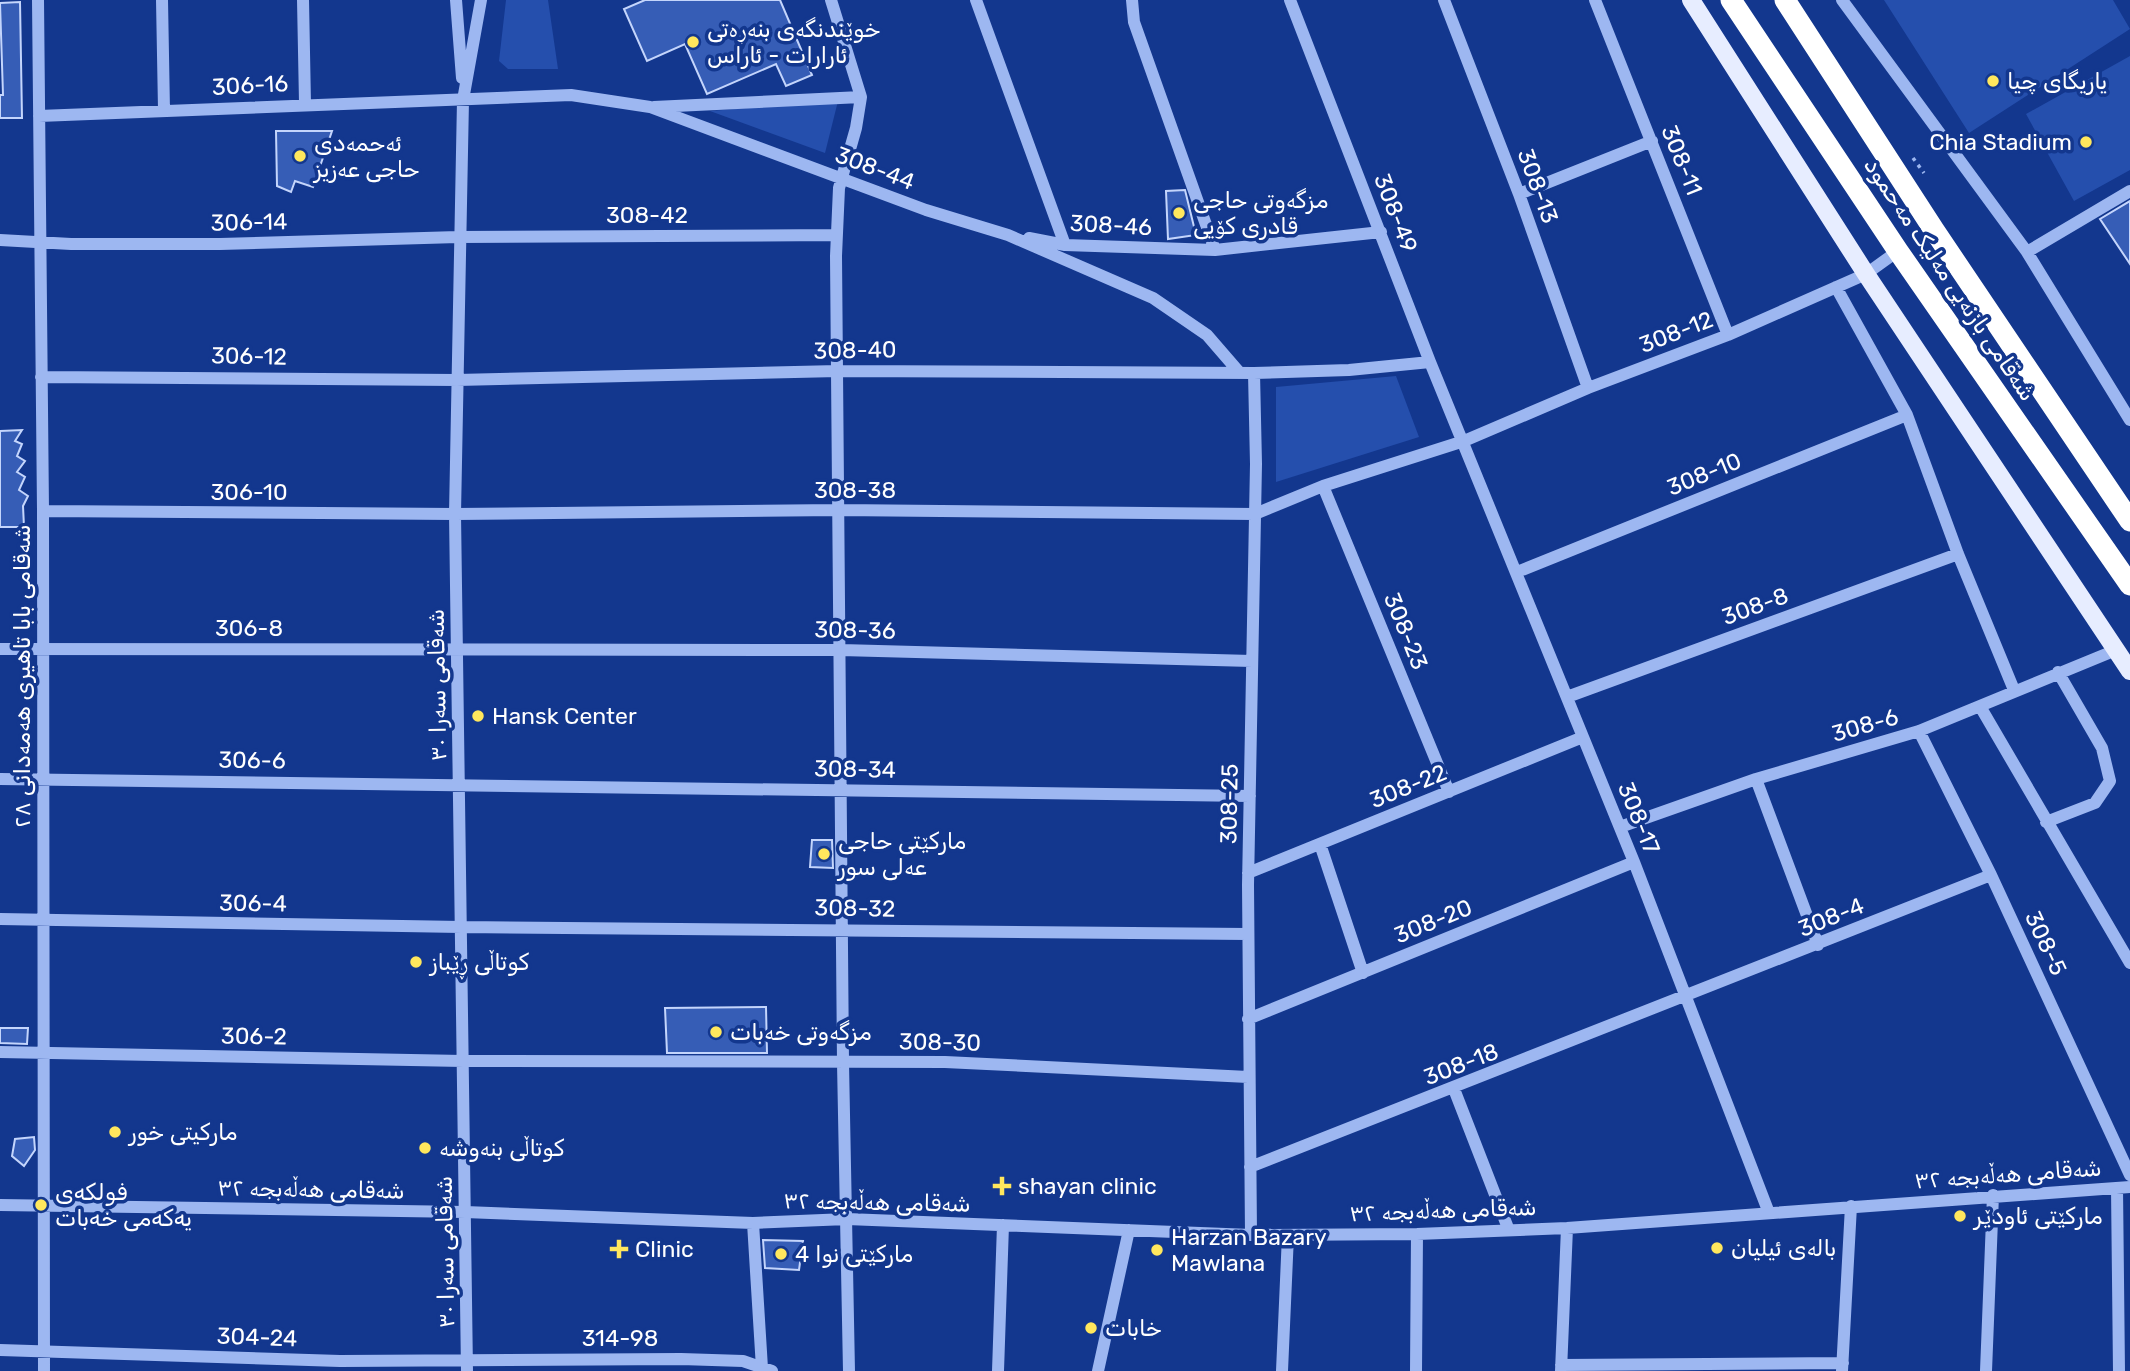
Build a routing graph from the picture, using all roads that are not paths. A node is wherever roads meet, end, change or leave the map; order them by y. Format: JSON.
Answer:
{"nodes":[{"id":1,"x":38,"y":0,"type":"edge"},
{"id":2,"x":162,"y":0,"type":"edge"},
{"id":3,"x":303,"y":0,"type":"edge"},
{"id":4,"x":481,"y":0,"type":"edge"},
{"id":5,"x":831,"y":0,"type":"edge"},
{"id":6,"x":976,"y":0,"type":"edge"},
{"id":7,"x":1149,"y":0,"type":"edge"},
{"id":8,"x":1290,"y":0,"type":"edge"},
{"id":9,"x":1444,"y":0,"type":"edge"},
{"id":10,"x":1595,"y":0,"type":"edge"},
{"id":11,"x":1691,"y":0,"type":"edge"},
{"id":12,"x":1731,"y":0,"type":"edge"},
{"id":13,"x":1785,"y":0,"type":"edge"},
{"id":14,"x":1842,"y":0,"type":"edge"},
{"id":15,"x":456,"y":1,"type":"edge"},
{"id":16,"x":1133,"y":3,"type":"edge"},
{"id":17,"x":860,"y":97,"type":"junction"},
{"id":18,"x":463,"y":100,"type":"junction"},
{"id":19,"x":305,"y":103,"type":"junction"},
{"id":20,"x":650,"y":107,"type":"junction"},
{"id":21,"x":164,"y":110,"type":"junction"},
{"id":22,"x":39,"y":116,"type":"junction"},
{"id":23,"x":1652,"y":141,"type":"junction"},
{"id":24,"x":841,"y":177,"type":"junction"},
{"id":25,"x":2130,"y":191,"type":"edge"},
{"id":26,"x":1519,"y":194,"type":"junction"},
{"id":27,"x":1381,"y":232,"type":"junction"},
{"id":28,"x":1008,"y":235,"type":"junction"},
{"id":29,"x":836,"y":236,"type":"junction"},
{"id":30,"x":458,"y":237,"type":"junction"},
{"id":31,"x":0,"y":240,"type":"edge"},
{"id":32,"x":40,"y":240,"type":"junction"},
{"id":33,"x":1065,"y":245,"type":"junction"},
{"id":34,"x":1214,"y":250,"type":"junction"},
{"id":35,"x":1898,"y":251,"type":"junction"},
{"id":36,"x":2027,"y":252,"type":"junction"},
{"id":37,"x":1866,"y":274,"type":"junction"},
{"id":38,"x":1836,"y":287,"type":"junction"},
{"id":39,"x":1728,"y":335,"type":"junction"},
{"id":40,"x":1430,"y":362,"type":"junction"},
{"id":41,"x":838,"y":371,"type":"junction"},
{"id":42,"x":1239,"y":372,"type":"junction"},
{"id":43,"x":1254,"y":373,"type":"junction"},
{"id":44,"x":41,"y":377,"type":"junction"},
{"id":45,"x":457,"y":380,"type":"junction"},
{"id":46,"x":1588,"y":388,"type":"junction"},
{"id":47,"x":1907,"y":415,"type":"junction"},
{"id":48,"x":2130,"y":420,"type":"edge"},
{"id":49,"x":1464,"y":441,"type":"junction"},
{"id":50,"x":1323,"y":486,"type":"junction"},
{"id":51,"x":2122,"y":503,"type":"edge"},
{"id":52,"x":839,"y":510,"type":"junction"},
{"id":53,"x":43,"y":511,"type":"junction"},
{"id":54,"x":455,"y":514,"type":"junction"},
{"id":55,"x":1255,"y":514,"type":"junction"},
{"id":56,"x":2130,"y":521,"type":"edge"},
{"id":57,"x":1958,"y":554,"type":"junction"},
{"id":58,"x":1517,"y":572,"type":"junction"},
{"id":59,"x":2130,"y":584,"type":"edge"},
{"id":60,"x":41,"y":648,"type":"junction"},
{"id":61,"x":0,"y":649,"type":"edge"},
{"id":62,"x":457,"y":650,"type":"junction"},
{"id":63,"x":841,"y":650,"type":"junction"},
{"id":64,"x":2116,"y":650,"type":"junction"},
{"id":65,"x":1252,"y":662,"type":"junction"},
{"id":66,"x":2130,"y":671,"type":"edge"},
{"id":67,"x":2058,"y":672,"type":"junction"},
{"id":68,"x":2014,"y":690,"type":"junction"},
{"id":69,"x":1567,"y":697,"type":"junction"},
{"id":70,"x":1981,"y":708,"type":"junction"},
{"id":71,"x":1919,"y":731,"type":"junction"},
{"id":72,"x":1584,"y":737,"type":"junction"},
{"id":73,"x":44,"y":778,"type":"junction"},
{"id":74,"x":0,"y":779,"type":"edge"},
{"id":75,"x":1756,"y":779,"type":"junction"},
{"id":76,"x":459,"y":784,"type":"junction"},
{"id":77,"x":843,"y":790,"type":"junction"},
{"id":78,"x":1449,"y":792,"type":"junction"},
{"id":79,"x":1250,"y":796,"type":"junction"},
{"id":80,"x":2046,"y":822,"type":"junction"},
{"id":81,"x":1620,"y":827,"type":"junction"},
{"id":82,"x":1320,"y":844,"type":"junction"},
{"id":83,"x":1634,"y":862,"type":"junction"},
{"id":84,"x":1248,"y":873,"type":"junction"},
{"id":85,"x":1991,"y":876,"type":"junction"},
{"id":86,"x":0,"y":919,"type":"edge"},
{"id":87,"x":44,"y":920,"type":"junction"},
{"id":88,"x":461,"y":927,"type":"junction"},
{"id":89,"x":843,"y":928,"type":"junction"},
{"id":90,"x":1248,"y":934,"type":"junction"},
{"id":91,"x":1818,"y":945,"type":"junction"},
{"id":92,"x":2130,"y":963,"type":"edge"},
{"id":93,"x":1363,"y":973,"type":"junction"},
{"id":94,"x":1686,"y":997,"type":"junction"},
{"id":95,"x":1248,"y":1019,"type":"junction"},
{"id":96,"x":0,"y":1052,"type":"edge"},
{"id":97,"x":44,"y":1053,"type":"junction"},
{"id":98,"x":463,"y":1061,"type":"junction"},
{"id":99,"x":843,"y":1063,"type":"junction"},
{"id":100,"x":1248,"y":1077,"type":"junction"},
{"id":101,"x":1454,"y":1089,"type":"junction"},
{"id":102,"x":1251,"y":1167,"type":"junction"},
{"id":103,"x":2130,"y":1175,"type":"edge"},
{"id":104,"x":2123,"y":1187,"type":"edge"},
{"id":105,"x":1993,"y":1195,"type":"junction"},
{"id":106,"x":0,"y":1205,"type":"edge"},
{"id":107,"x":44,"y":1206,"type":"junction"},
{"id":108,"x":1851,"y":1206,"type":"junction"},
{"id":109,"x":466,"y":1212,"type":"junction"},
{"id":110,"x":1769,"y":1213,"type":"junction"},
{"id":111,"x":847,"y":1219,"type":"junction"},
{"id":112,"x":753,"y":1223,"type":"junction"},
{"id":113,"x":1003,"y":1225,"type":"junction"},
{"id":114,"x":1508,"y":1228,"type":"junction"},
{"id":115,"x":1567,"y":1228,"type":"junction"},
{"id":116,"x":1129,"y":1230,"type":"junction"},
{"id":117,"x":1418,"y":1234,"type":"junction"},
{"id":118,"x":1251,"y":1235,"type":"junction"},
{"id":119,"x":1288,"y":1235,"type":"junction"},
{"id":120,"x":0,"y":1350,"type":"edge"},
{"id":121,"x":45,"y":1352,"type":"junction"},
{"id":122,"x":467,"y":1365,"type":"edge"},
{"id":123,"x":1842,"y":1367,"type":"edge"},
{"id":124,"x":1561,"y":1368,"type":"edge"},
{"id":125,"x":767,"y":1369,"type":"edge"},
{"id":126,"x":44,"y":1371,"type":"edge"},
{"id":127,"x":849,"y":1371,"type":"edge"},
{"id":128,"x":998,"y":1371,"type":"edge"},
{"id":129,"x":1098,"y":1371,"type":"edge"},
{"id":130,"x":1282,"y":1371,"type":"edge"},
{"id":131,"x":1416,"y":1371,"type":"edge"},
{"id":132,"x":1986,"y":1371,"type":"edge"},
{"id":133,"x":2119,"y":1371,"type":"edge"}],
"edges":[{"from":1,"to":22,"type":"street","name":"شەقامی بابا تاهیری هەمەدانی ٢٨"},
{"from":2,"to":21,"type":"street"},
{"from":3,"to":19,"type":"street"},
{"from":4,"to":18,"type":"street","name":"شەقامی سەرا ٣٠"},
{"from":5,"to":17,"type":"street"},
{"from":6,"to":33,"type":"street"},
{"from":7,"to":16,"type":"street"},
{"from":8,"to":27,"type":"street","name":"308-49"},
{"from":9,"to":26,"type":"street","name":"308-13"},
{"from":10,"to":23,"type":"street","name":"308-11"},
{"from":11,"to":37,"type":"main road"},
{"from":12,"to":35,"type":"highway","name":"شەقامی بازنەیی مەلیک مەحمود"},
{"from":13,"to":51,"type":"highway","name":"شەقامی بازنەیی مەلیک مەحمود"},
{"from":14,"to":36,"type":"street"},
{"from":15,"to":18,"type":"street"},
{"from":16,"to":34,"type":"street"},
{"from":17,"to":20,"type":"street"},
{"from":17,"to":24,"type":"street"},
{"from":18,"to":19,"type":"street","name":"306-16"},
{"from":18,"to":20,"type":"street","name":"308-44"},
{"from":18,"to":30,"type":"street","name":"شەقامی سەرا ٣٠"},
{"from":19,"to":21,"type":"street","name":"306-16"},
{"from":20,"to":24,"type":"street","name":"308-44"},
{"from":21,"to":22,"type":"street","name":"306-16"},
{"from":22,"to":32,"type":"street","name":"شەقامی بابا تاهیری هەمەدانی ٢٨"},
{"from":23,"to":26,"type":"street"},
{"from":23,"to":39,"type":"street","name":"308-11"},
{"from":24,"to":28,"type":"street","name":"308-44"},
{"from":24,"to":29,"type":"street"},
{"from":25,"to":36,"type":"street"},
{"from":26,"to":46,"type":"street","name":"308-13"},
{"from":27,"to":34,"type":"street","name":"308-46"},
{"from":27,"to":40,"type":"street","name":"308-49"},
{"from":28,"to":33,"type":"street","name":"308-46"},
{"from":28,"to":42,"type":"street","name":"308-44"},
{"from":29,"to":30,"type":"street","name":"308-42"},
{"from":29,"to":41,"type":"street"},
{"from":30,"to":32,"type":"street","name":"306-14"},
{"from":30,"to":45,"type":"street","name":"شەقامی سەرا ٣٠"},
{"from":31,"to":32,"type":"street","name":"306-14"},
{"from":32,"to":44,"type":"street","name":"شەقامی بابا تاهیری هەمەدانی ٢٨"},
{"from":33,"to":34,"type":"street","name":"308-46"},
{"from":35,"to":37,"type":"street","name":"308-12"},
{"from":35,"to":59,"type":"highway","name":"شەقامی بازنەیی مەلیک مەحمود"},
{"from":36,"to":48,"type":"street"},
{"from":37,"to":38,"type":"street","name":"308-12"},
{"from":37,"to":64,"type":"main road"},
{"from":38,"to":39,"type":"street","name":"308-12"},
{"from":38,"to":47,"type":"street"},
{"from":39,"to":46,"type":"street","name":"308-12"},
{"from":40,"to":43,"type":"street","name":"308-40"},
{"from":40,"to":49,"type":"street","name":"308-49"},
{"from":41,"to":42,"type":"street","name":"308-40"},
{"from":41,"to":45,"type":"street","name":"308-40"},
{"from":41,"to":52,"type":"street"},
{"from":42,"to":43,"type":"street","name":"308-40"},
{"from":43,"to":55,"type":"street","name":"308-25"},
{"from":44,"to":45,"type":"street","name":"306-12"},
{"from":44,"to":53,"type":"street","name":"شەقامی بابا تاهیری هەمەدانی ٢٨"},
{"from":45,"to":54,"type":"street","name":"شەقامی سەرا ٣٠"},
{"from":46,"to":49,"type":"street","name":"308-12"},
{"from":47,"to":57,"type":"street"},
{"from":47,"to":58,"type":"street","name":"308-10"},
{"from":49,"to":50,"type":"street","name":"308-12"},
{"from":49,"to":58,"type":"street","name":"308-17"},
{"from":50,"to":55,"type":"street","name":"308-12"},
{"from":50,"to":78,"type":"street","name":"308-23"},
{"from":51,"to":56,"type":"highway","name":"شەقامی بازنەیی مەلیک مەحمود"},
{"from":52,"to":54,"type":"street","name":"308-38"},
{"from":52,"to":55,"type":"street","name":"308-38"},
{"from":52,"to":63,"type":"street"},
{"from":53,"to":54,"type":"street","name":"306-10"},
{"from":53,"to":60,"type":"street","name":"شەقامی بابا تاهیری هەمەدانی ٢٨"},
{"from":54,"to":62,"type":"street","name":"شەقامی سەرا ٣٠"},
{"from":55,"to":65,"type":"street","name":"308-25"},
{"from":57,"to":68,"type":"street"},
{"from":57,"to":69,"type":"street","name":"308-8"},
{"from":58,"to":69,"type":"street","name":"308-17"},
{"from":60,"to":61,"type":"street","name":"306-8"},
{"from":60,"to":62,"type":"street","name":"306-8"},
{"from":60,"to":73,"type":"street","name":"شەقامی بابا تاهیری هەمەدانی ٢٨"},
{"from":62,"to":63,"type":"street","name":"308-36"},
{"from":62,"to":76,"type":"street","name":"شەقامی سەرا ٣٠"},
{"from":63,"to":65,"type":"street","name":"308-36"},
{"from":63,"to":77,"type":"street"},
{"from":64,"to":66,"type":"main road"},
{"from":64,"to":67,"type":"street","name":"308-6"},
{"from":65,"to":79,"type":"street","name":"308-25"},
{"from":67,"to":68,"type":"street","name":"308-6"},
{"from":67,"to":80,"type":"street"},
{"from":68,"to":70,"type":"street","name":"308-6"},
{"from":69,"to":72,"type":"street","name":"308-17"},
{"from":70,"to":71,"type":"street","name":"308-6"},
{"from":70,"to":80,"type":"street"},
{"from":71,"to":75,"type":"street","name":"308-6"},
{"from":71,"to":85,"type":"street","name":"308-5"},
{"from":72,"to":78,"type":"street","name":"308-22"},
{"from":72,"to":81,"type":"street","name":"308-17"},
{"from":73,"to":74,"type":"street","name":"306-6"},
{"from":73,"to":76,"type":"street","name":"306-6"},
{"from":73,"to":87,"type":"street","name":"شەقامی بابا تاهیری هەمەدانی ٢٨"},
{"from":75,"to":81,"type":"street","name":"308-6"},
{"from":75,"to":91,"type":"street"},
{"from":76,"to":77,"type":"street","name":"308-34"},
{"from":76,"to":88,"type":"street","name":"شەقامی سەرا ٣٠"},
{"from":77,"to":79,"type":"street","name":"308-34"},
{"from":77,"to":89,"type":"street"},
{"from":78,"to":82,"type":"street","name":"308-22"},
{"from":79,"to":84,"type":"street","name":"308-25"},
{"from":80,"to":92,"type":"street"},
{"from":81,"to":83,"type":"street","name":"308-17"},
{"from":82,"to":84,"type":"street","name":"308-22"},
{"from":82,"to":93,"type":"street"},
{"from":83,"to":93,"type":"street","name":"308-20"},
{"from":83,"to":94,"type":"street","name":"308-17"},
{"from":84,"to":90,"type":"street","name":"308-25"},
{"from":85,"to":91,"type":"street","name":"308-4"},
{"from":85,"to":103,"type":"street","name":"308-5"},
{"from":86,"to":87,"type":"street","name":"306-4"},
{"from":87,"to":88,"type":"street","name":"306-4"},
{"from":87,"to":97,"type":"street","name":"شەقامی بابا تاهیری هەمەدانی ٢٨"},
{"from":88,"to":89,"type":"street","name":"308-32"},
{"from":88,"to":98,"type":"street","name":"شەقامی سەرا ٣٠"},
{"from":89,"to":90,"type":"street","name":"308-32"},
{"from":89,"to":99,"type":"street"},
{"from":90,"to":95,"type":"street","name":"308-25"},
{"from":91,"to":94,"type":"street","name":"308-4"},
{"from":93,"to":95,"type":"street","name":"308-20"},
{"from":94,"to":101,"type":"street","name":"308-18"},
{"from":94,"to":110,"type":"street","name":"308-17"},
{"from":95,"to":100,"type":"street","name":"308-25"},
{"from":96,"to":97,"type":"street","name":"306-2"},
{"from":97,"to":98,"type":"street","name":"306-2"},
{"from":97,"to":107,"type":"street","name":"شەقامی بابا تاهیری هەمەدانی ٢٨"},
{"from":98,"to":99,"type":"street","name":"308-30"},
{"from":98,"to":109,"type":"street","name":"شەقامی سەرا ٣٠"},
{"from":99,"to":100,"type":"street","name":"308-30"},
{"from":99,"to":111,"type":"street"},
{"from":100,"to":102,"type":"street","name":"308-25"},
{"from":101,"to":102,"type":"street","name":"308-18"},
{"from":101,"to":114,"type":"street"},
{"from":102,"to":118,"type":"street","name":"308-25"},
{"from":104,"to":105,"type":"street","name":"شەقامی هەڵەبجە ٣٢"},
{"from":104,"to":133,"type":"street"},
{"from":105,"to":108,"type":"street","name":"شەقامی هەڵەبجە ٣٢"},
{"from":105,"to":132,"type":"street"},
{"from":106,"to":107,"type":"street","name":"شەقامی هەڵەبجە ٣٢"},
{"from":107,"to":109,"type":"street","name":"شەقامی هەڵەبجە ٣٢"},
{"from":107,"to":121,"type":"street","name":"شەقامی بابا تاهیری هەمەدانی ٢٨"},
{"from":108,"to":110,"type":"street","name":"شەقامی هەڵەبجە ٣٢"},
{"from":108,"to":123,"type":"street"},
{"from":109,"to":112,"type":"street","name":"شەقامی هەڵەبجە ٣٢"},
{"from":109,"to":122,"type":"street","name":"شەقامی سەرا ٣٠"},
{"from":110,"to":115,"type":"street","name":"شەقامی هەڵەبجە ٣٢"},
{"from":111,"to":112,"type":"street","name":"شەقامی هەڵەبجە ٣٢"},
{"from":111,"to":113,"type":"street","name":"شەقامی هەڵەبجە ٣٢"},
{"from":111,"to":127,"type":"street"},
{"from":112,"to":125,"type":"street"},
{"from":113,"to":116,"type":"street","name":"شەقامی هەڵەبجە ٣٢"},
{"from":113,"to":128,"type":"street"},
{"from":114,"to":115,"type":"street","name":"شەقامی هەڵەبجە ٣٢"},
{"from":114,"to":117,"type":"street","name":"شەقامی هەڵەبجە ٣٢"},
{"from":115,"to":124,"type":"street"},
{"from":116,"to":118,"type":"street","name":"شەقامی هەڵەبجە ٣٢"},
{"from":116,"to":129,"type":"street"},
{"from":117,"to":119,"type":"street","name":"شەقامی هەڵەبجە ٣٢"},
{"from":117,"to":131,"type":"street"},
{"from":118,"to":119,"type":"street","name":"شەقامی هەڵەبجە ٣٢"},
{"from":119,"to":130,"type":"street"},
{"from":120,"to":121,"type":"street","name":"304-24"},
{"from":121,"to":122,"type":"street","name":"304-24"},
{"from":121,"to":126,"type":"street","name":"شەقامی بابا تاهیری هەمەدانی ٢٨"},
{"from":122,"to":125,"type":"street","name":"314-98"},
{"from":123,"to":124,"type":"street"}]}
